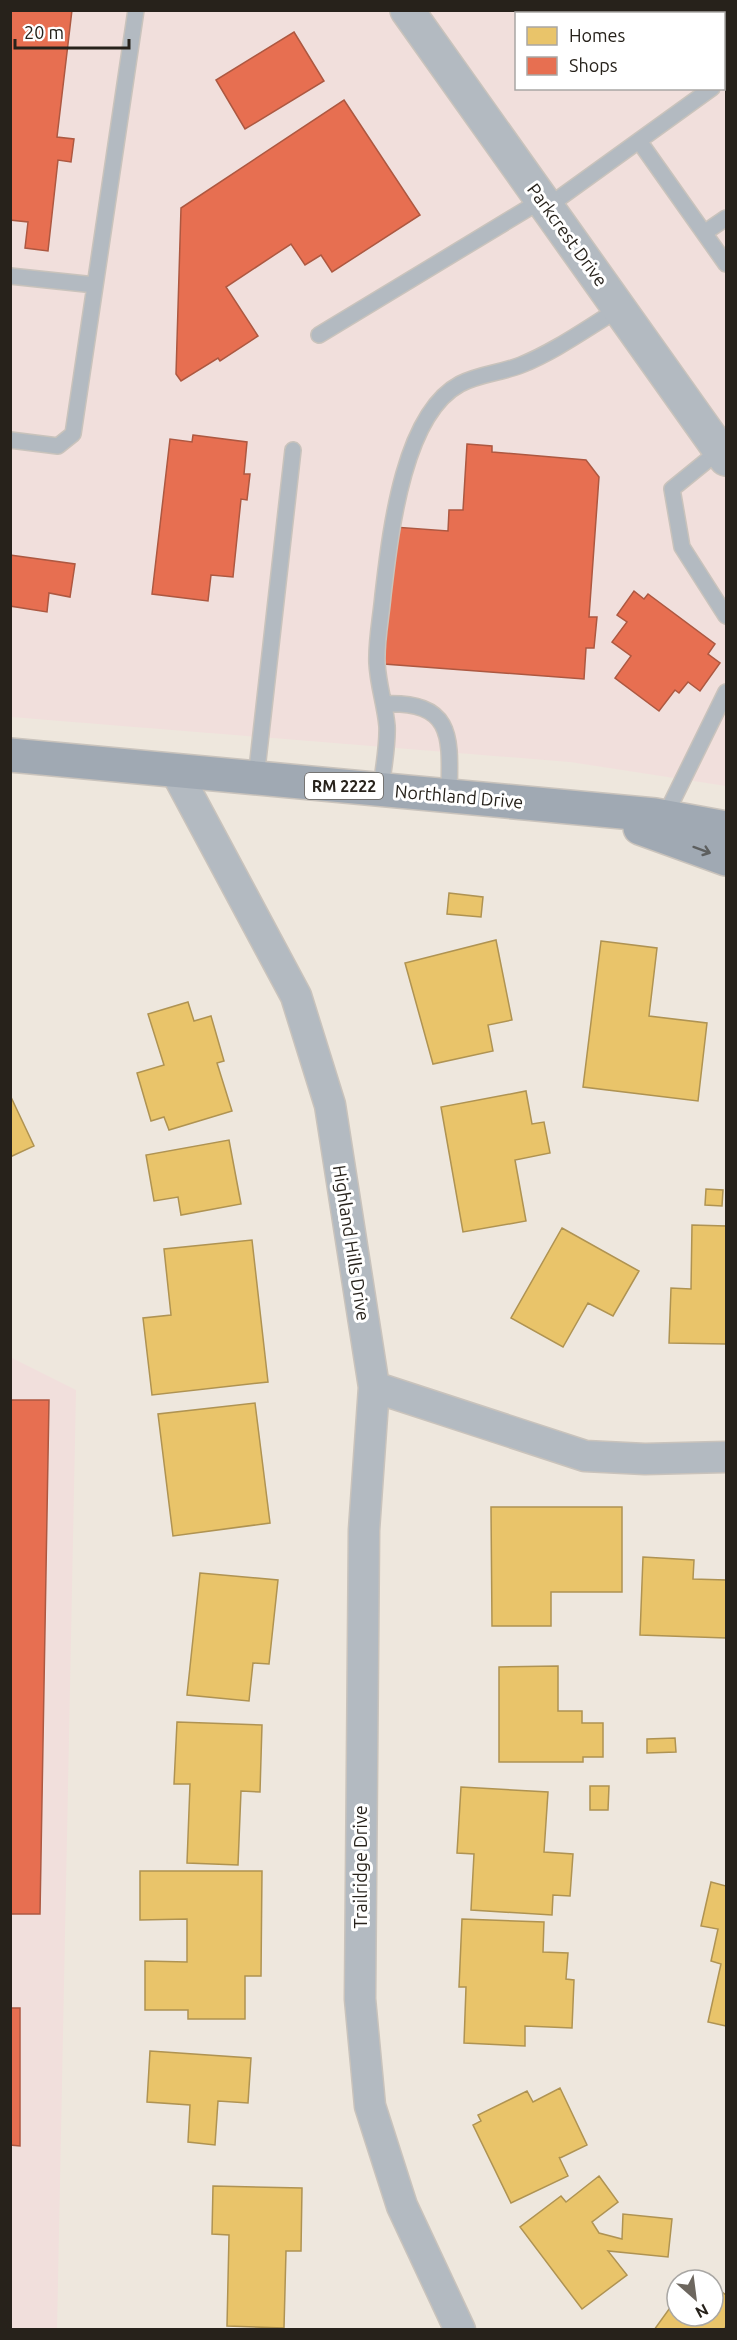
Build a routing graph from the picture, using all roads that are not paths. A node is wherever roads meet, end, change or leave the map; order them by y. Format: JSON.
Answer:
{"nodes":[{"id":1,"x":136,"y":10,"type":"edge"},
{"id":2,"x":407,"y":10,"type":"edge"},
{"id":3,"x":709,"y":90,"type":"edge"},
{"id":4,"x":639,"y":141,"type":"junction"},
{"id":5,"x":544,"y":204,"type":"junction"},
{"id":6,"x":726,"y":218,"type":"edge"},
{"id":7,"x":704,"y":233,"type":"junction"},
{"id":8,"x":726,"y":264,"type":"edge"},
{"id":9,"x":10,"y":276,"type":"edge"},
{"id":10,"x":95,"y":285,"type":"junction"},
{"id":11,"x":619,"y":309,"type":"junction"},
{"id":12,"x":319,"y":335,"type":"dead end"},
{"id":13,"x":10,"y":440,"type":"edge"},
{"id":14,"x":293,"y":450,"type":"dead end"},
{"id":15,"x":723,"y":454,"type":"edge"},
{"id":16,"x":726,"y":616,"type":"edge"},
{"id":17,"x":726,"y":692,"type":"edge"},
{"id":18,"x":384,"y":704,"type":"junction"},
{"id":19,"x":10,"y":755,"type":"edge"},
{"id":20,"x":175,"y":770,"type":"junction"},
{"id":21,"x":255,"y":777,"type":"junction"},
{"id":22,"x":381,"y":789,"type":"junction"},
{"id":23,"x":449,"y":795,"type":"junction"},
{"id":24,"x":661,"y":825,"type":"junction"},
{"id":25,"x":726,"y":828,"type":"edge"},
{"id":26,"x":726,"y":859,"type":"edge"},
{"id":27,"x":374,"y":1387,"type":"junction"},
{"id":28,"x":726,"y":1457,"type":"edge"},
{"id":29,"x":458,"y":2329,"type":"edge"}],
"edges":[{"from":1,"to":10,"type":"lane"},
{"from":2,"to":5,"type":"street","name":"Parkcrest Drive"},
{"from":3,"to":4,"type":"lane"},
{"from":4,"to":5,"type":"lane"},
{"from":4,"to":7,"type":"lane"},
{"from":5,"to":11,"type":"street","name":"Parkcrest Drive"},
{"from":5,"to":12,"type":"lane"},
{"from":6,"to":7,"type":"lane"},
{"from":7,"to":8,"type":"lane"},
{"from":9,"to":10,"type":"lane"},
{"from":10,"to":13,"type":"lane"},
{"from":11,"to":15,"type":"street","name":"Parkcrest Drive"},
{"from":11,"to":18,"type":"lane"},
{"from":14,"to":21,"type":"lane"},
{"from":15,"to":16,"type":"lane"},
{"from":17,"to":24,"type":"lane"},
{"from":18,"to":22,"type":"lane"},
{"from":18,"to":23,"type":"lane"},
{"from":19,"to":20,"type":"main road","name":"Northland Drive","number":"RM 2222"},
{"from":20,"to":21,"type":"main road","name":"Northland Drive","number":"RM 2222"},
{"from":20,"to":27,"type":"street","name":"Highland Hills Drive"},
{"from":21,"to":22,"type":"main road","name":"Northland Drive","number":"RM 2222"},
{"from":22,"to":23,"type":"main road","name":"Northland Drive","number":"RM 2222"},
{"from":23,"to":24,"type":"main road","name":"Northland Drive","number":"RM 2222"},
{"from":24,"to":25,"type":"main road","name":"Northland Drive","number":"RM 2222"},
{"from":24,"to":26,"type":"main road","number":"RM 2222","one_way":true},
{"from":27,"to":28,"type":"street"},
{"from":27,"to":29,"type":"street","name":"Trailridge Drive"}]}
